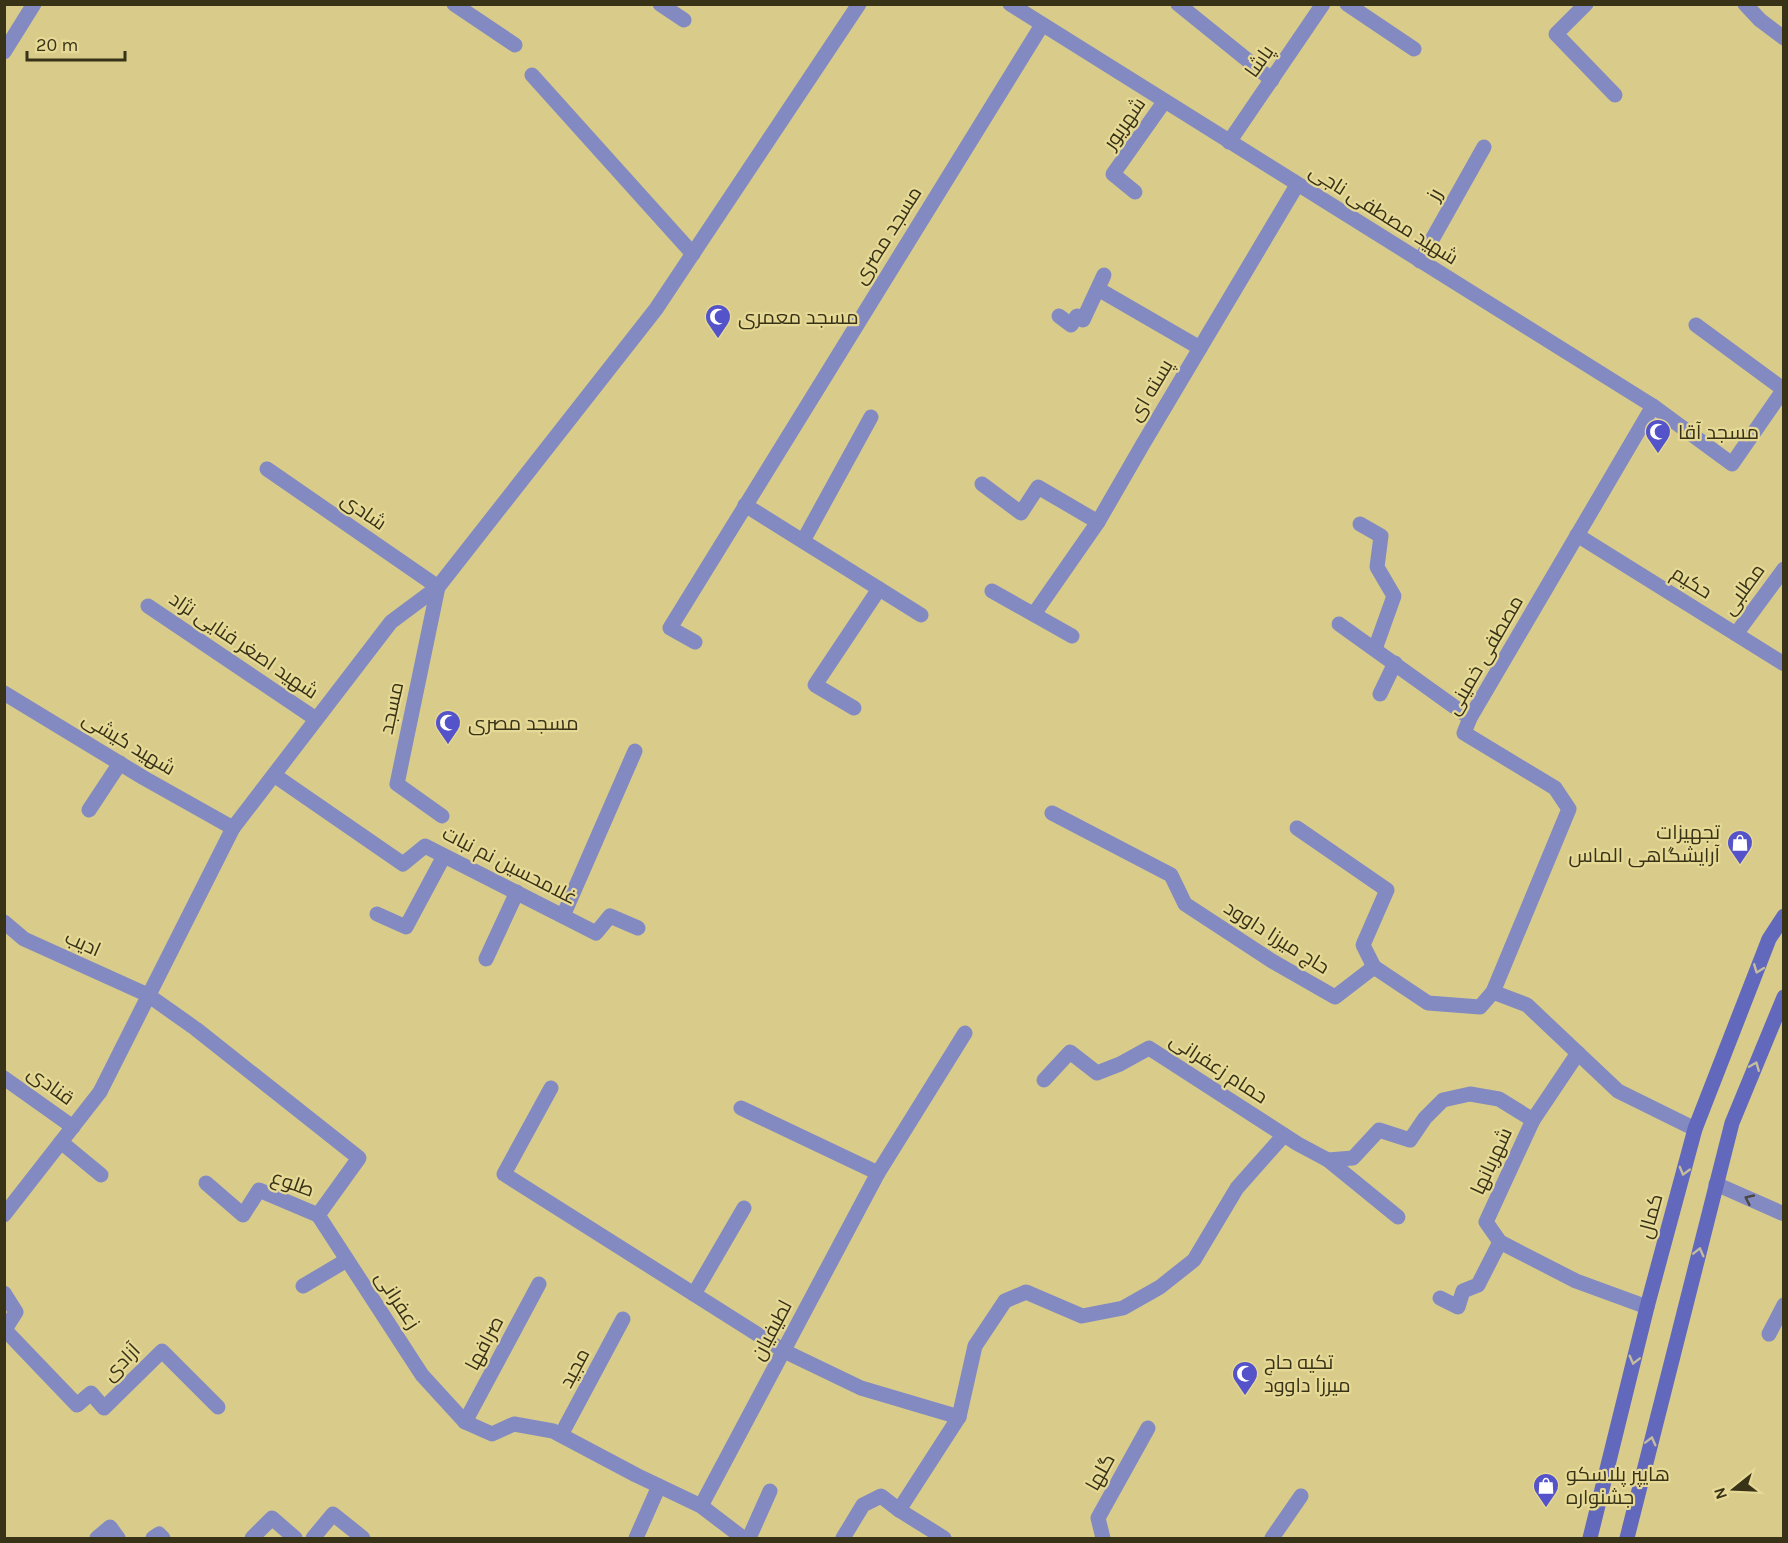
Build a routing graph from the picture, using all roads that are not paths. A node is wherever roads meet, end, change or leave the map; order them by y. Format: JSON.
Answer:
{"nodes":[{"id":1,"x":34,"y":4,"type":"edge"},
{"id":2,"x":454,"y":4,"type":"edge"},
{"id":3,"x":660,"y":4,"type":"edge"},
{"id":4,"x":859,"y":4,"type":"edge"},
{"id":5,"x":1011,"y":4,"type":"edge"},
{"id":6,"x":1178,"y":4,"type":"edge"},
{"id":7,"x":1323,"y":4,"type":"edge"},
{"id":8,"x":1347,"y":4,"type":"edge"},
{"id":9,"x":1586,"y":4,"type":"edge"},
{"id":10,"x":1745,"y":4,"type":"edge"},
{"id":11,"x":684,"y":20,"type":"dead end"},
{"id":12,"x":1042,"y":25,"type":"junction"},
{"id":13,"x":1784,"y":38,"type":"edge"},
{"id":14,"x":515,"y":45,"type":"dead end"},
{"id":15,"x":1414,"y":49,"type":"dead end"},
{"id":16,"x":4,"y":52,"type":"edge"},
{"id":17,"x":532,"y":75,"type":"dead end"},
{"id":18,"x":1272,"y":80,"type":"junction"},
{"id":19,"x":1615,"y":95,"type":"dead end"},
{"id":20,"x":1164,"y":102,"type":"junction"},
{"id":21,"x":1229,"y":142,"type":"junction"},
{"id":22,"x":1484,"y":147,"type":"dead end"},
{"id":23,"x":1297,"y":185,"type":"junction"},
{"id":24,"x":1135,"y":192,"type":"dead end"},
{"id":25,"x":693,"y":254,"type":"junction"},
{"id":26,"x":1420,"y":261,"type":"junction"},
{"id":27,"x":1059,"y":316,"type":"dead end"},
{"id":28,"x":1696,"y":325,"type":"dead end"},
{"id":29,"x":1200,"y":348,"type":"junction"},
{"id":30,"x":1783,"y":389,"type":"edge"},
{"id":31,"x":1653,"y":406,"type":"junction"},
{"id":32,"x":871,"y":417,"type":"dead end"},
{"id":33,"x":267,"y":469,"type":"dead end"},
{"id":34,"x":982,"y":484,"type":"dead end"},
{"id":35,"x":745,"y":505,"type":"junction"},
{"id":36,"x":1098,"y":522,"type":"junction"},
{"id":37,"x":1360,"y":524,"type":"dead end"},
{"id":38,"x":1577,"y":535,"type":"junction"},
{"id":39,"x":803,"y":541,"type":"junction"},
{"id":40,"x":1784,"y":569,"type":"edge"},
{"id":41,"x":438,"y":587,"type":"junction"},
{"id":42,"x":879,"y":589,"type":"junction"},
{"id":43,"x":992,"y":591,"type":"dead end"},
{"id":44,"x":148,"y":606,"type":"dead end"},
{"id":45,"x":1034,"y":614,"type":"junction"},
{"id":46,"x":921,"y":615,"type":"dead end"},
{"id":47,"x":1340,"y":624,"type":"dead end"},
{"id":48,"x":1736,"y":634,"type":"junction"},
{"id":49,"x":1071,"y":636,"type":"dead end"},
{"id":50,"x":695,"y":642,"type":"dead end"},
{"id":51,"x":1375,"y":649,"type":"junction"},
{"id":52,"x":1395,"y":663,"type":"junction"},
{"id":53,"x":1784,"y":664,"type":"edge"},
{"id":54,"x":4,"y":693,"type":"edge"},
{"id":55,"x":1380,"y":694,"type":"dead end"},
{"id":56,"x":854,"y":708,"type":"dead end"},
{"id":57,"x":1470,"y":718,"type":"junction"},
{"id":58,"x":316,"y":719,"type":"junction"},
{"id":59,"x":634,"y":751,"type":"dead end"},
{"id":60,"x":120,"y":763,"type":"junction"},
{"id":61,"x":274,"y":775,"type":"junction"},
{"id":62,"x":89,"y":810,"type":"dead end"},
{"id":63,"x":1052,"y":813,"type":"dead end"},
{"id":64,"x":442,"y":816,"type":"dead end"},
{"id":65,"x":233,"y":828,"type":"junction"},
{"id":66,"x":1297,"y":828,"type":"dead end"},
{"id":67,"x":444,"y":856,"type":"junction"},
{"id":68,"x":517,"y":892,"type":"junction"},
{"id":69,"x":377,"y":914,"type":"dead end"},
{"id":70,"x":563,"y":915,"type":"junction"},
{"id":71,"x":1784,"y":916,"type":"edge"},
{"id":72,"x":4,"y":922,"type":"edge"},
{"id":73,"x":638,"y":928,"type":"dead end"},
{"id":74,"x":486,"y":959,"type":"dead end"},
{"id":75,"x":1374,"y":967,"type":"junction"},
{"id":76,"x":1493,"y":992,"type":"junction"},
{"id":77,"x":148,"y":995,"type":"junction"},
{"id":78,"x":1784,"y":997,"type":"edge"},
{"id":79,"x":965,"y":1033,"type":"dead end"},
{"id":80,"x":1578,"y":1053,"type":"junction"},
{"id":81,"x":4,"y":1078,"type":"edge"},
{"id":82,"x":1044,"y":1080,"type":"dead end"},
{"id":83,"x":551,"y":1088,"type":"dead end"},
{"id":84,"x":741,"y":1108,"type":"dead end"},
{"id":85,"x":1533,"y":1120,"type":"junction"},
{"id":86,"x":73,"y":1127,"type":"junction"},
{"id":87,"x":1695,"y":1129,"type":"junction"},
{"id":88,"x":1284,"y":1135,"type":"junction"},
{"id":89,"x":62,"y":1142,"type":"junction"},
{"id":90,"x":1328,"y":1160,"type":"junction"},
{"id":91,"x":878,"y":1173,"type":"junction"},
{"id":92,"x":102,"y":1175,"type":"dead end"},
{"id":93,"x":206,"y":1183,"type":"dead end"},
{"id":94,"x":1716,"y":1184,"type":"junction"},
{"id":95,"x":744,"y":1208,"type":"dead end"},
{"id":96,"x":4,"y":1215,"type":"edge"},
{"id":97,"x":318,"y":1215,"type":"junction"},
{"id":98,"x":1784,"y":1215,"type":"edge"},
{"id":99,"x":1398,"y":1217,"type":"dead end"},
{"id":100,"x":1500,"y":1242,"type":"junction"},
{"id":101,"x":347,"y":1260,"type":"junction"},
{"id":102,"x":539,"y":1284,"type":"dead end"},
{"id":103,"x":303,"y":1286,"type":"dead end"},
{"id":104,"x":4,"y":1293,"type":"edge"},
{"id":105,"x":694,"y":1294,"type":"junction"},
{"id":106,"x":1440,"y":1298,"type":"dead end"},
{"id":107,"x":1784,"y":1305,"type":"edge"},
{"id":108,"x":1647,"y":1306,"type":"junction"},
{"id":109,"x":623,"y":1319,"type":"dead end"},
{"id":110,"x":5,"y":1330,"type":"edge"},
{"id":111,"x":1769,"y":1334,"type":"dead end"},
{"id":112,"x":784,"y":1351,"type":"junction"},
{"id":113,"x":218,"y":1407,"type":"dead end"},
{"id":114,"x":959,"y":1417,"type":"junction"},
{"id":115,"x":465,"y":1422,"type":"junction"},
{"id":116,"x":1148,"y":1428,"type":"dead end"},
{"id":117,"x":561,"y":1436,"type":"junction"},
{"id":118,"x":659,"y":1486,"type":"junction"},
{"id":119,"x":770,"y":1491,"type":"dead end"},
{"id":120,"x":1301,"y":1496,"type":"dead end"},
{"id":121,"x":701,"y":1506,"type":"junction"},
{"id":122,"x":899,"y":1510,"type":"junction"},
{"id":123,"x":97,"y":1539,"type":"edge"},
{"id":124,"x":118,"y":1539,"type":"edge"},
{"id":125,"x":153,"y":1539,"type":"edge"},
{"id":126,"x":163,"y":1539,"type":"edge"},
{"id":127,"x":252,"y":1539,"type":"edge"},
{"id":128,"x":295,"y":1539,"type":"edge"},
{"id":129,"x":313,"y":1539,"type":"edge"},
{"id":130,"x":363,"y":1539,"type":"edge"},
{"id":131,"x":636,"y":1539,"type":"edge"},
{"id":132,"x":744,"y":1539,"type":"edge"},
{"id":133,"x":749,"y":1539,"type":"edge"},
{"id":134,"x":843,"y":1539,"type":"edge"},
{"id":135,"x":944,"y":1539,"type":"edge"},
{"id":136,"x":1103,"y":1539,"type":"edge"},
{"id":137,"x":1272,"y":1539,"type":"edge"},
{"id":138,"x":1590,"y":1539,"type":"edge"},
{"id":139,"x":1627,"y":1539,"type":"edge"}],
"edges":[{"from":1,"to":16,"type":"street"},
{"from":2,"to":14,"type":"street"},
{"from":3,"to":11,"type":"street"},
{"from":4,"to":25,"type":"street"},
{"from":5,"to":12,"type":"street","name":"شهید مصطفی ناجی"},
{"from":6,"to":18,"type":"street"},
{"from":7,"to":18,"type":"street","name":"پاشا"},
{"from":8,"to":15,"type":"street"},
{"from":9,"to":19,"type":"street"},
{"from":10,"to":13,"type":"street"},
{"from":12,"to":20,"type":"street","name":"شهید مصطفی ناجی"},
{"from":12,"to":35,"type":"street","name":"مسجد مصری"},
{"from":17,"to":25,"type":"street"},
{"from":18,"to":21,"type":"street","name":"پاشا"},
{"from":20,"to":21,"type":"street","name":"شهید مصطفی ناجی"},
{"from":20,"to":24,"type":"street","name":"شهریور"},
{"from":21,"to":23,"type":"street","name":"شهید مصطفی ناجی"},
{"from":22,"to":26,"type":"street","name":"رز"},
{"from":23,"to":26,"type":"street","name":"شهید مصطفی ناجی"},
{"from":23,"to":29,"type":"street","name":"پسته ای"},
{"from":25,"to":41,"type":"street"},
{"from":26,"to":31,"type":"street","name":"شهید مصطفی ناجی"},
{"from":27,"to":29,"type":"street"},
{"from":28,"to":30,"type":"street"},
{"from":29,"to":36,"type":"street","name":"پسته ای"},
{"from":30,"to":31,"type":"street","name":"شهید مصطفی ناجی"},
{"from":31,"to":38,"type":"street","name":"مصطفی خمینی"},
{"from":32,"to":39,"type":"street"},
{"from":33,"to":41,"type":"street","name":"شادی"},
{"from":34,"to":36,"type":"street"},
{"from":35,"to":39,"type":"street"},
{"from":35,"to":50,"type":"street","name":"مسجد مصری"},
{"from":36,"to":45,"type":"street","name":"پسته ای"},
{"from":37,"to":51,"type":"street"},
{"from":38,"to":48,"type":"street","name":"حکیم"},
{"from":38,"to":57,"type":"street","name":"مصطفی خمینی"},
{"from":39,"to":42,"type":"street"},
{"from":40,"to":48,"type":"street","name":"مطلبی"},
{"from":41,"to":58,"type":"street"},
{"from":41,"to":64,"type":"street","name":"مسجد"},
{"from":42,"to":46,"type":"street"},
{"from":42,"to":56,"type":"street"},
{"from":43,"to":45,"type":"street"},
{"from":44,"to":58,"type":"street","name":"شهید اصغر فنایی نژاد"},
{"from":45,"to":49,"type":"street"},
{"from":47,"to":51,"type":"street"},
{"from":48,"to":53,"type":"street","name":"حکیم"},
{"from":51,"to":52,"type":"street"},
{"from":52,"to":55,"type":"street"},
{"from":52,"to":57,"type":"street"},
{"from":54,"to":60,"type":"street","name":"شهید کیشی"},
{"from":57,"to":76,"type":"street","name":"مصطفی خمینی"},
{"from":58,"to":61,"type":"street"},
{"from":59,"to":70,"type":"street"},
{"from":60,"to":62,"type":"street"},
{"from":60,"to":65,"type":"street","name":"شهید کیشی"},
{"from":61,"to":65,"type":"street"},
{"from":61,"to":67,"type":"street","name":"غلامحسین نم نبات"},
{"from":63,"to":75,"type":"street","name":"حاج میرزا داوود"},
{"from":65,"to":77,"type":"street"},
{"from":66,"to":75,"type":"street"},
{"from":67,"to":68,"type":"street","name":"غلامحسین نم نبات"},
{"from":67,"to":69,"type":"street"},
{"from":68,"to":70,"type":"street","name":"غلامحسین نم نبات"},
{"from":68,"to":74,"type":"street"},
{"from":70,"to":73,"type":"street","name":"غلامحسین نم نبات"},
{"from":71,"to":87,"type":"main road","name":"کمال","one_way":true},
{"from":72,"to":77,"type":"street","name":"ادیب"},
{"from":75,"to":76,"type":"street"},
{"from":76,"to":80,"type":"street"},
{"from":77,"to":86,"type":"street"},
{"from":77,"to":97,"type":"street"},
{"from":94,"to":78,"type":"main road","one_way":true},
{"from":79,"to":91,"type":"street","name":"لطیفیان"},
{"from":80,"to":85,"type":"street","name":"شهربانها"},
{"from":80,"to":87,"type":"street"},
{"from":81,"to":86,"type":"street","name":"قنادی"},
{"from":82,"to":88,"type":"street","name":"حمام زعفرانی"},
{"from":83,"to":105,"type":"street"},
{"from":84,"to":91,"type":"street"},
{"from":85,"to":90,"type":"street"},
{"from":85,"to":100,"type":"street","name":"شهربانها"},
{"from":86,"to":89,"type":"street"},
{"from":87,"to":108,"type":"main road","name":"کمال","one_way":true},
{"from":88,"to":90,"type":"street","name":"حمام زعفرانی"},
{"from":88,"to":114,"type":"street"},
{"from":89,"to":92,"type":"street"},
{"from":89,"to":96,"type":"street"},
{"from":90,"to":99,"type":"street","name":"حمام زعفرانی"},
{"from":91,"to":112,"type":"street","name":"لطیفیان"},
{"from":93,"to":97,"type":"street","name":"طلوع"},
{"from":98,"to":94,"type":"street","one_way":true},
{"from":139,"to":94,"type":"main road","one_way":true},
{"from":95,"to":105,"type":"street"},
{"from":97,"to":101,"type":"street","name":"زعفرانی"},
{"from":100,"to":106,"type":"street"},
{"from":100,"to":108,"type":"street"},
{"from":101,"to":103,"type":"street"},
{"from":101,"to":115,"type":"street","name":"زعفرانی"},
{"from":102,"to":115,"type":"street","name":"صرافها"},
{"from":104,"to":110,"type":"street"},
{"from":105,"to":112,"type":"street"},
{"from":107,"to":111,"type":"street"},
{"from":108,"to":138,"type":"main road","name":"کمال","one_way":true},
{"from":109,"to":117,"type":"street","name":"مجید"},
{"from":110,"to":113,"type":"street","name":"آزادی"},
{"from":112,"to":114,"type":"street"},
{"from":112,"to":121,"type":"street","name":"لطیفیان"},
{"from":114,"to":122,"type":"street"},
{"from":115,"to":117,"type":"street","name":"زعفرانی"},
{"from":116,"to":136,"type":"street","name":"گلها"},
{"from":117,"to":118,"type":"street","name":"زعفرانی"},
{"from":118,"to":121,"type":"street","name":"زعفرانی"},
{"from":118,"to":131,"type":"street"},
{"from":119,"to":133,"type":"street"},
{"from":120,"to":137,"type":"street"},
{"from":121,"to":132,"type":"street","name":"زعفرانی"},
{"from":122,"to":134,"type":"street"},
{"from":122,"to":135,"type":"street"},
{"from":123,"to":124,"type":"street"},
{"from":125,"to":126,"type":"street"},
{"from":127,"to":128,"type":"street"},
{"from":129,"to":130,"type":"street"}]}
